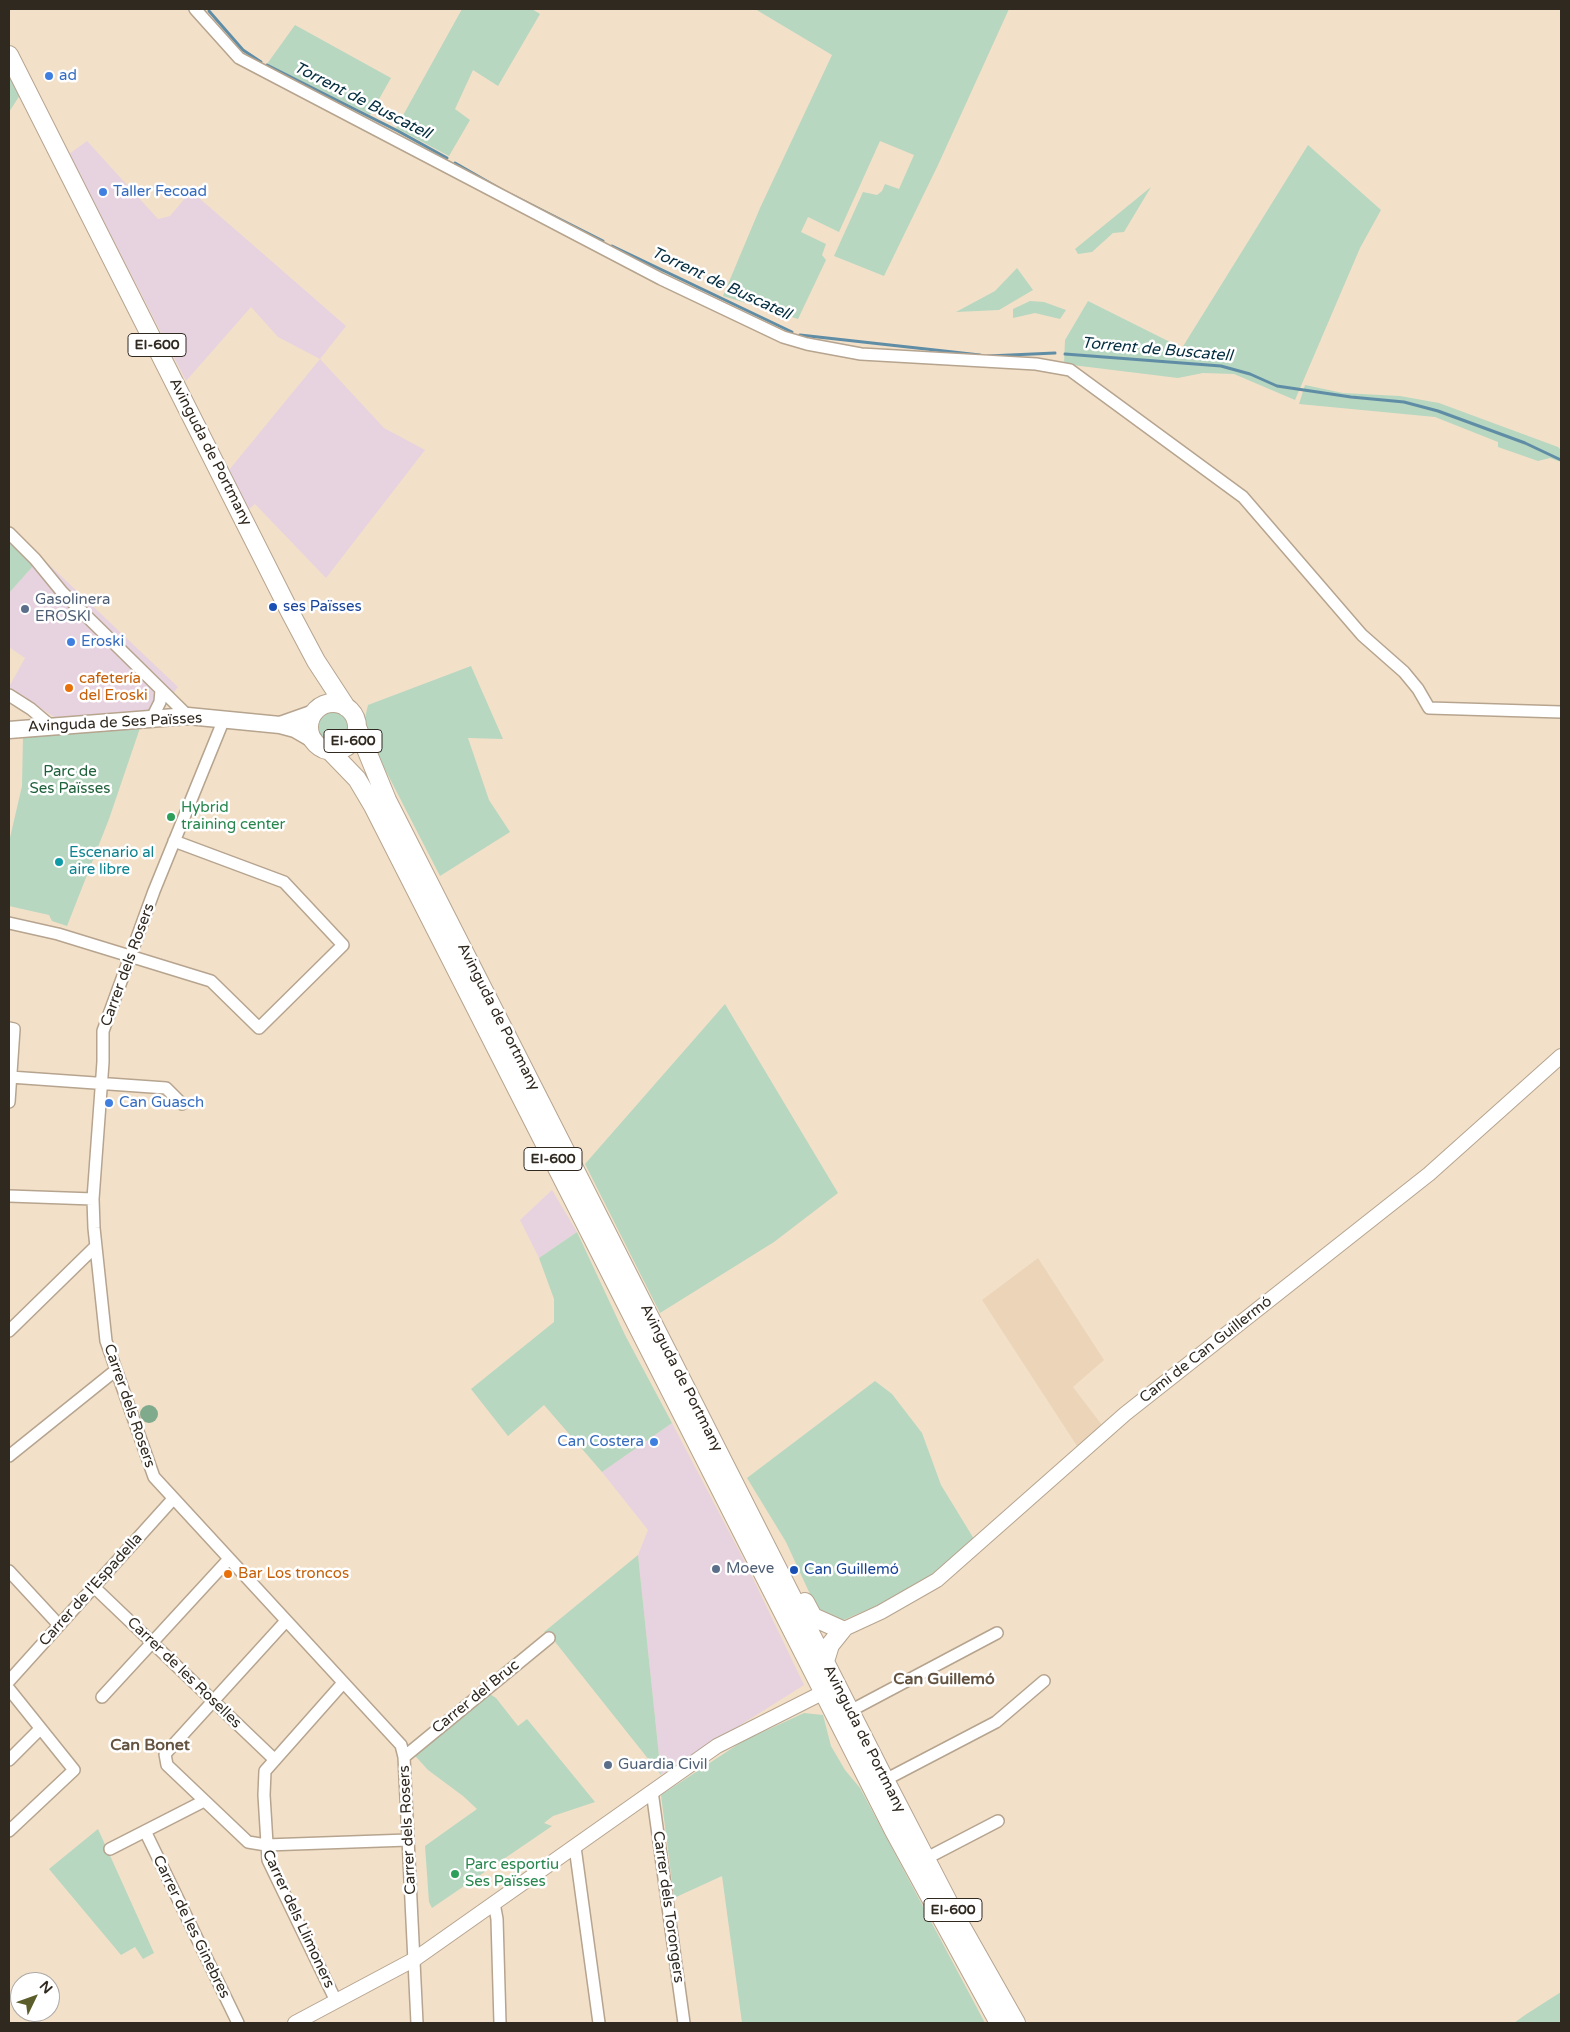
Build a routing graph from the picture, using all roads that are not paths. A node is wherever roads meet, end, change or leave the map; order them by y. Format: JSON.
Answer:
{"nodes":[{"id":1,"x":194,"y":9,"type":"edge"},
{"id":2,"x":9,"y":55,"type":"edge"},
{"id":3,"x":9,"y":532,"type":"edge"},
{"id":4,"x":316,"y":661,"type":"junction"},
{"id":5,"x":161,"y":690,"type":"junction"},
{"id":6,"x":9,"y":695,"type":"edge"},
{"id":7,"x":346,"y":707,"type":"junction"},
{"id":8,"x":315,"y":712,"type":"junction"},
{"id":9,"x":1561,"y":712,"type":"edge"},
{"id":10,"x":188,"y":716,"type":"junction"},
{"id":11,"x":152,"y":718,"type":"junction"},
{"id":12,"x":224,"y":719,"type":"junction"},
{"id":13,"x":280,"y":725,"type":"junction"},
{"id":14,"x":51,"y":726,"type":"junction"},
{"id":15,"x":357,"y":727,"type":"junction"},
{"id":16,"x":9,"y":730,"type":"edge"},
{"id":17,"x":314,"y":740,"type":"junction"},
{"id":18,"x":329,"y":750,"type":"junction"},
{"id":19,"x":174,"y":841,"type":"junction"},
{"id":20,"x":9,"y":923,"type":"edge"},
{"id":21,"x":130,"y":955,"type":"junction"},
{"id":22,"x":9,"y":1028,"type":"edge"},
{"id":23,"x":1561,"y":1056,"type":"edge"},
{"id":24,"x":10,"y":1077,"type":"junction"},
{"id":25,"x":101,"y":1085,"type":"junction"},
{"id":26,"x":9,"y":1102,"type":"edge"},
{"id":27,"x":182,"y":1104,"type":"dead end"},
{"id":28,"x":9,"y":1196,"type":"edge"},
{"id":29,"x":93,"y":1199,"type":"junction"},
{"id":30,"x":96,"y":1246,"type":"junction"},
{"id":31,"x":9,"y":1331,"type":"edge"},
{"id":32,"x":116,"y":1370,"type":"junction"},
{"id":33,"x":9,"y":1456,"type":"edge"},
{"id":34,"x":734,"y":1482,"type":"junction"},
{"id":35,"x":173,"y":1499,"type":"junction"},
{"id":36,"x":229,"y":1560,"type":"junction"},
{"id":37,"x":9,"y":1571,"type":"edge"},
{"id":38,"x":94,"y":1587,"type":"junction"},
{"id":39,"x":286,"y":1621,"type":"junction"},
{"id":40,"x":59,"y":1625,"type":"junction"},
{"id":41,"x":842,"y":1630,"type":"junction"},
{"id":42,"x":997,"y":1633,"type":"dead end"},
{"id":43,"x":549,"y":1638,"type":"dead end"},
{"id":44,"x":152,"y":1643,"type":"junction"},
{"id":45,"x":825,"y":1661,"type":"junction"},
{"id":46,"x":9,"y":1681,"type":"edge"},
{"id":47,"x":1044,"y":1681,"type":"dead end"},
{"id":48,"x":344,"y":1683,"type":"junction"},
{"id":49,"x":9,"y":1689,"type":"edge"},
{"id":50,"x":824,"y":1692,"type":"junction"},
{"id":51,"x":102,"y":1697,"type":"dead end"},
{"id":52,"x":214,"y":1701,"type":"junction"},
{"id":53,"x":850,"y":1711,"type":"junction"},
{"id":54,"x":40,"y":1729,"type":"junction"},
{"id":55,"x":404,"y":1756,"type":"junction"},
{"id":56,"x":9,"y":1760,"type":"edge"},
{"id":57,"x":275,"y":1760,"type":"junction"},
{"id":58,"x":885,"y":1780,"type":"junction"},
{"id":59,"x":652,"y":1791,"type":"junction"},
{"id":60,"x":204,"y":1801,"type":"junction"},
{"id":61,"x":998,"y":1821,"type":"dead end"},
{"id":62,"x":9,"y":1831,"type":"edge"},
{"id":63,"x":145,"y":1831,"type":"junction"},
{"id":64,"x":408,"y":1840,"type":"junction"},
{"id":65,"x":266,"y":1845,"type":"junction"},
{"id":66,"x":575,"y":1846,"type":"junction"},
{"id":67,"x":110,"y":1849,"type":"dead end"},
{"id":68,"x":925,"y":1859,"type":"junction"},
{"id":69,"x":494,"y":1903,"type":"junction"},
{"id":70,"x":415,"y":1959,"type":"junction"},
{"id":71,"x":336,"y":2001,"type":"junction"},
{"id":72,"x":238,"y":2023,"type":"edge"},
{"id":73,"x":295,"y":2023,"type":"edge"},
{"id":74,"x":417,"y":2023,"type":"edge"},
{"id":75,"x":500,"y":2023,"type":"edge"},
{"id":76,"x":599,"y":2023,"type":"edge"},
{"id":77,"x":684,"y":2023,"type":"edge"},
{"id":78,"x":999,"y":2023,"type":"edge"},
{"id":79,"x":1016,"y":2023,"type":"edge"}],
"edges":[{"from":1,"to":9,"type":"street"},
{"from":2,"to":4,"type":"main road","name":"Avinguda de Portmany","number":"EI-600"},
{"from":3,"to":5,"type":"street"},
{"from":4,"to":7,"type":"main road","name":"Avinguda de Portmany","number":"EI-600"},
{"from":4,"to":8,"type":"main road","name":"Avinguda de Portmany","number":"EI-600"},
{"from":5,"to":10,"type":"street"},
{"from":5,"to":11,"type":"street"},
{"from":6,"to":14,"type":"street"},
{"from":7,"to":8,"type":"main road","number":"EI-600"},
{"from":7,"to":15,"type":"main road","number":"EI-600"},
{"from":8,"to":13,"type":"main road","name":"Avinguda de Ses Païsses"},
{"from":8,"to":17,"type":"main road","number":"EI-600"},
{"from":10,"to":11,"type":"main road","name":"Avinguda de Ses Païsses"},
{"from":10,"to":12,"type":"main road","name":"Avinguda de Ses Païsses"},
{"from":11,"to":14,"type":"main road","name":"Avinguda de Ses Païsses"},
{"from":12,"to":13,"type":"main road","name":"Avinguda de Ses Païsses"},
{"from":12,"to":19,"type":"street","name":"Carrer dels Rosers"},
{"from":13,"to":17,"type":"main road","name":"Avinguda de Ses Païsses"},
{"from":14,"to":16,"type":"main road","name":"Avinguda de Ses Païsses"},
{"from":15,"to":18,"type":"main road","number":"EI-600"},
{"from":15,"to":34,"type":"main road","name":"Avinguda de Portmany","number":"EI-600"},
{"from":17,"to":18,"type":"main road","number":"EI-600"},
{"from":18,"to":50,"type":"main road","name":"Avinguda de Portmany","number":"EI-600"},
{"from":19,"to":21,"type":"street","name":"Carrer dels Rosers"},
{"from":19,"to":21,"type":"street"},
{"from":20,"to":21,"type":"street"},
{"from":21,"to":25,"type":"street","name":"Carrer dels Rosers"},
{"from":22,"to":24,"type":"street"},
{"from":23,"to":41,"type":"street","name":"Camí de Can Guillermó"},
{"from":24,"to":25,"type":"street"},
{"from":24,"to":26,"type":"street"},
{"from":25,"to":27,"type":"street"},
{"from":25,"to":29,"type":"street","name":"Carrer dels Rosers"},
{"from":28,"to":29,"type":"street"},
{"from":29,"to":30,"type":"street","name":"Carrer dels Rosers"},
{"from":30,"to":31,"type":"street"},
{"from":30,"to":32,"type":"street","name":"Carrer dels Rosers"},
{"from":32,"to":33,"type":"street"},
{"from":32,"to":35,"type":"street","name":"Carrer dels Rosers"},
{"from":34,"to":41,"type":"main road"},
{"from":34,"to":45,"type":"main road","name":"Avinguda de Portmany","number":"EI-600"},
{"from":35,"to":36,"type":"street","name":"Carrer dels Rosers"},
{"from":35,"to":38,"type":"street","name":"Carrer de l'Espadella"},
{"from":36,"to":39,"type":"street","name":"Carrer dels Rosers"},
{"from":36,"to":44,"type":"street"},
{"from":37,"to":40,"type":"street"},
{"from":38,"to":40,"type":"street","name":"Carrer de l'Espadella"},
{"from":38,"to":44,"type":"street","name":"Carrer de les Roselles"},
{"from":39,"to":48,"type":"street","name":"Carrer dels Rosers"},
{"from":39,"to":52,"type":"street"},
{"from":40,"to":46,"type":"street","name":"Carrer de l'Espadella"},
{"from":41,"to":45,"type":"main road"},
{"from":42,"to":53,"type":"street"},
{"from":43,"to":55,"type":"street","name":"Carrer del Bruc"},
{"from":44,"to":51,"type":"street"},
{"from":44,"to":52,"type":"street","name":"Carrer de les Roselles"},
{"from":45,"to":53,"type":"main road","name":"Avinguda de Portmany","number":"EI-600"},
{"from":47,"to":58,"type":"street"},
{"from":48,"to":55,"type":"street","name":"Carrer dels Rosers"},
{"from":48,"to":57,"type":"street"},
{"from":49,"to":54,"type":"street"},
{"from":50,"to":59,"type":"street"},
{"from":50,"to":78,"type":"main road","name":"Avinguda de Portmany","number":"EI-600"},
{"from":52,"to":57,"type":"street","name":"Carrer de les Roselles"},
{"from":52,"to":60,"type":"street","name":"Carrer dels Llimoners"},
{"from":53,"to":58,"type":"main road","name":"Avinguda de Portmany","number":"EI-600"},
{"from":54,"to":56,"type":"street"},
{"from":54,"to":62,"type":"street"},
{"from":55,"to":64,"type":"street","name":"Carrer dels Rosers"},
{"from":57,"to":65,"type":"street"},
{"from":58,"to":68,"type":"main road","name":"Avinguda de Portmany","number":"EI-600"},
{"from":59,"to":66,"type":"street"},
{"from":59,"to":77,"type":"street","name":"Carrer dels Torongers"},
{"from":60,"to":63,"type":"street"},
{"from":60,"to":65,"type":"street","name":"Carrer dels Llimoners"},
{"from":61,"to":68,"type":"street"},
{"from":63,"to":67,"type":"street"},
{"from":63,"to":72,"type":"street","name":"Carrer de les Ginebres"},
{"from":64,"to":65,"type":"street"},
{"from":64,"to":70,"type":"street","name":"Carrer dels Rosers"},
{"from":65,"to":71,"type":"street","name":"Carrer dels Llimoners"},
{"from":66,"to":69,"type":"street"},
{"from":66,"to":76,"type":"street"},
{"from":68,"to":79,"type":"main road","name":"Avinguda de Portmany","number":"EI-600"},
{"from":69,"to":70,"type":"street"},
{"from":69,"to":75,"type":"street"},
{"from":70,"to":71,"type":"street"},
{"from":70,"to":74,"type":"street","name":"Carrer dels Rosers"},
{"from":71,"to":73,"type":"street"}]}
